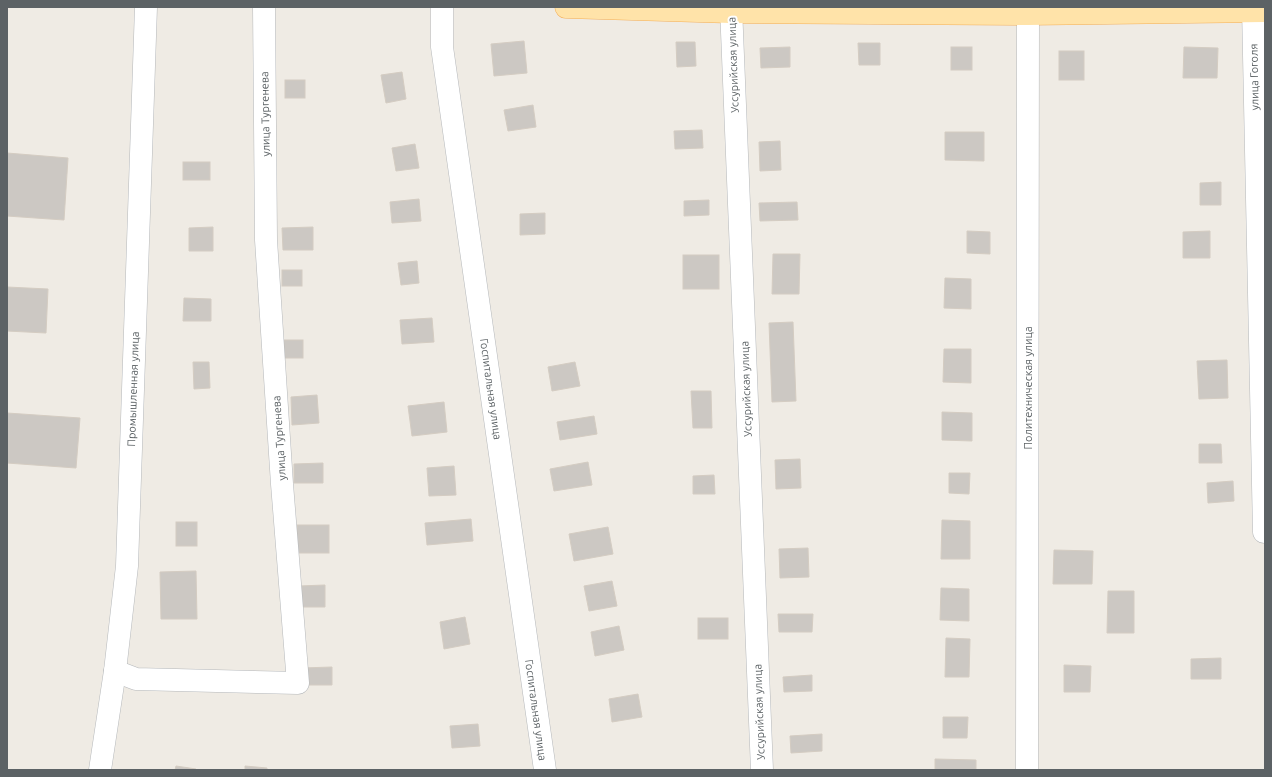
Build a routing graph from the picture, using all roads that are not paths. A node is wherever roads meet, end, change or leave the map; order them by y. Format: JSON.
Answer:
{"nodes":[{"id":1,"x":146,"y":7,"type":"edge"},
{"id":2,"x":264,"y":7,"type":"edge"},
{"id":3,"x":442,"y":7,"type":"edge"},
{"id":4,"x":566,"y":7,"type":"edge"},
{"id":5,"x":731,"y":10,"type":"edge"},
{"id":6,"x":1257,"y":10,"type":"edge"},
{"id":7,"x":1028,"y":11,"type":"edge"},
{"id":8,"x":1264,"y":532,"type":"dead end"},
{"id":9,"x":115,"y":671,"type":"junction"},
{"id":10,"x":100,"y":770,"type":"edge"},
{"id":11,"x":545,"y":770,"type":"edge"},
{"id":12,"x":762,"y":770,"type":"edge"},
{"id":13,"x":1027,"y":770,"type":"edge"}],
"edges":[{"from":1,"to":9,"type":"street","name":"Промышленная улица"},
{"from":2,"to":9,"type":"street","name":"улица Тургенева"},
{"from":3,"to":11,"type":"street","name":"Госпитальная улица"},
{"from":4,"to":5,"type":"main road"},
{"from":5,"to":7,"type":"main road"},
{"from":5,"to":12,"type":"street","name":"Уссурийская улица"},
{"from":6,"to":7,"type":"main road"},
{"from":6,"to":8,"type":"street","name":"улица Гоголя"},
{"from":7,"to":13,"type":"street","name":"Политехническая улица"},
{"from":9,"to":10,"type":"street","name":"Промышленная улица"}]}
